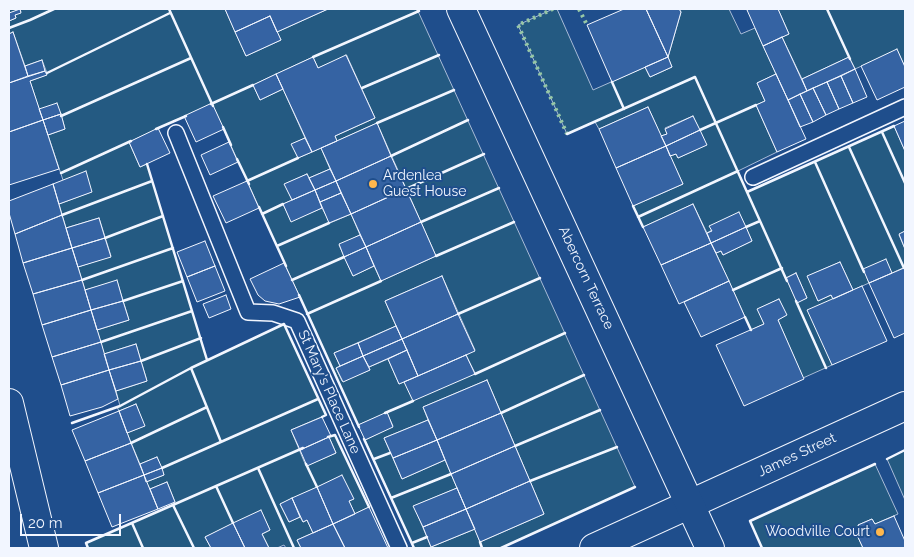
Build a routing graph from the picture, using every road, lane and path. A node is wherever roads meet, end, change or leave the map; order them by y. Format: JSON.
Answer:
{"nodes":[{"id":1,"x":461,"y":9,"type":"edge"},
{"id":2,"x":905,"y":107,"type":"edge"},
{"id":3,"x":176,"y":133,"type":"dead end"},
{"id":4,"x":753,"y":177,"type":"dead end"},
{"id":5,"x":9,"y":403,"type":"edge"},
{"id":6,"x":905,"y":406,"type":"edge"},
{"id":7,"x":690,"y":504,"type":"junction"},
{"id":8,"x":44,"y":548,"type":"edge"},
{"id":9,"x":399,"y":548,"type":"edge"},
{"id":10,"x":594,"y":548,"type":"edge"},
{"id":11,"x":710,"y":548,"type":"edge"}],
"edges":[{"from":1,"to":7,"type":"main road","name":"Abercorn Terrace"},
{"from":2,"to":4,"type":"lane"},
{"from":3,"to":9,"type":"lane","name":"St Mary's Place Lane"},
{"from":5,"to":8,"type":"main road"},
{"from":6,"to":7,"type":"main road","name":"James Street"},
{"from":7,"to":10,"type":"main road","name":"James Street"},
{"from":7,"to":11,"type":"main road","name":"Abercorn Terrace"}]}
